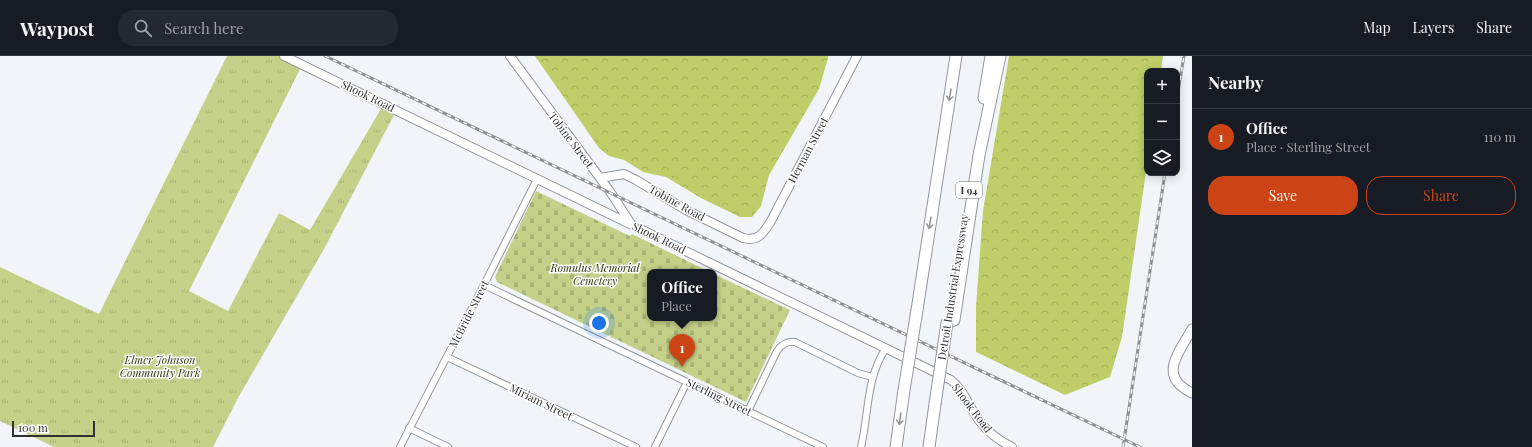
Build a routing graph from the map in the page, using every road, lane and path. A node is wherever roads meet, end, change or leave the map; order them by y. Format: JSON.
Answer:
{"nodes":[{"id":1,"x":284,"y":56,"type":"edge"},
{"id":2,"x":510,"y":56,"type":"edge"},
{"id":3,"x":857,"y":56,"type":"edge"},
{"id":4,"x":956,"y":56,"type":"edge"},
{"id":5,"x":991,"y":56,"type":"edge"},
{"id":6,"x":1000,"y":56,"type":"edge"},
{"id":7,"x":600,"y":178,"type":"junction"},
{"id":8,"x":537,"y":179,"type":"junction"},
{"id":9,"x":631,"y":224,"type":"junction"},
{"id":10,"x":753,"y":239,"type":"joint"},
{"id":11,"x":484,"y":285,"type":"junction"},
{"id":12,"x":947,"y":323,"type":"junction"},
{"id":13,"x":1192,"y":329,"type":"edge"},
{"id":14,"x":886,"y":348,"type":"junction"},
{"id":15,"x":447,"y":357,"type":"junction"},
{"id":16,"x":872,"y":377,"type":"junction"},
{"id":17,"x":686,"y":382,"type":"junction"},
{"id":18,"x":1192,"y":393,"type":"edge"},
{"id":19,"x":748,"y":411,"type":"junction"},
{"id":20,"x":409,"y":428,"type":"junction"},
{"id":21,"x":400,"y":447,"type":"edge"},
{"id":22,"x":448,"y":447,"type":"edge"},
{"id":23,"x":636,"y":447,"type":"edge"},
{"id":24,"x":655,"y":447,"type":"edge"},
{"id":25,"x":823,"y":447,"type":"edge"},
{"id":26,"x":861,"y":447,"type":"edge"},
{"id":27,"x":896,"y":447,"type":"edge"},
{"id":28,"x":929,"y":447,"type":"edge"},
{"id":29,"x":1012,"y":447,"type":"edge"}],
"edges":[{"from":1,"to":8,"type":"street","name":"Shook Road"},
{"from":2,"to":7,"type":"street","name":"Tobine Street"},
{"from":3,"to":10,"type":"street","name":"Herman Street"},
{"from":4,"to":27,"type":"highway","one_way":true,"bridge":true},
{"from":5,"to":12,"type":"highway","name":"Detroit Industrial Expressway","number":"I 94"},
{"from":6,"to":12,"type":"highway"},
{"from":7,"to":9,"type":"street","name":"Tobine Street"},
{"from":7,"to":10,"type":"street","name":"Tobine Road"},
{"from":8,"to":9,"type":"street","name":"Shook Road"},
{"from":8,"to":11,"type":"street","name":"McBride Street"},
{"from":9,"to":14,"type":"street","name":"Shook Road"},
{"from":11,"to":15,"type":"street","name":"McBride Street"},
{"from":11,"to":17,"type":"street","name":"Sterling Street"},
{"from":12,"to":28,"type":"highway","name":"Detroit Industrial Expressway","number":"I 94","bridge":true},
{"from":13,"to":18,"type":"main road"},
{"from":14,"to":16,"type":"street"},
{"from":14,"to":29,"type":"street","name":"Shook Road"},
{"from":15,"to":20,"type":"street","name":"McBride Street"},
{"from":15,"to":23,"type":"street","name":"Miriam Street"},
{"from":16,"to":19,"type":"street"},
{"from":16,"to":26,"type":"street"},
{"from":17,"to":19,"type":"street","name":"Sterling Street"},
{"from":17,"to":24,"type":"street"},
{"from":19,"to":25,"type":"street","name":"Sterling Street"},
{"from":20,"to":21,"type":"street","name":"McBride Street"},
{"from":20,"to":22,"type":"street"}]}
